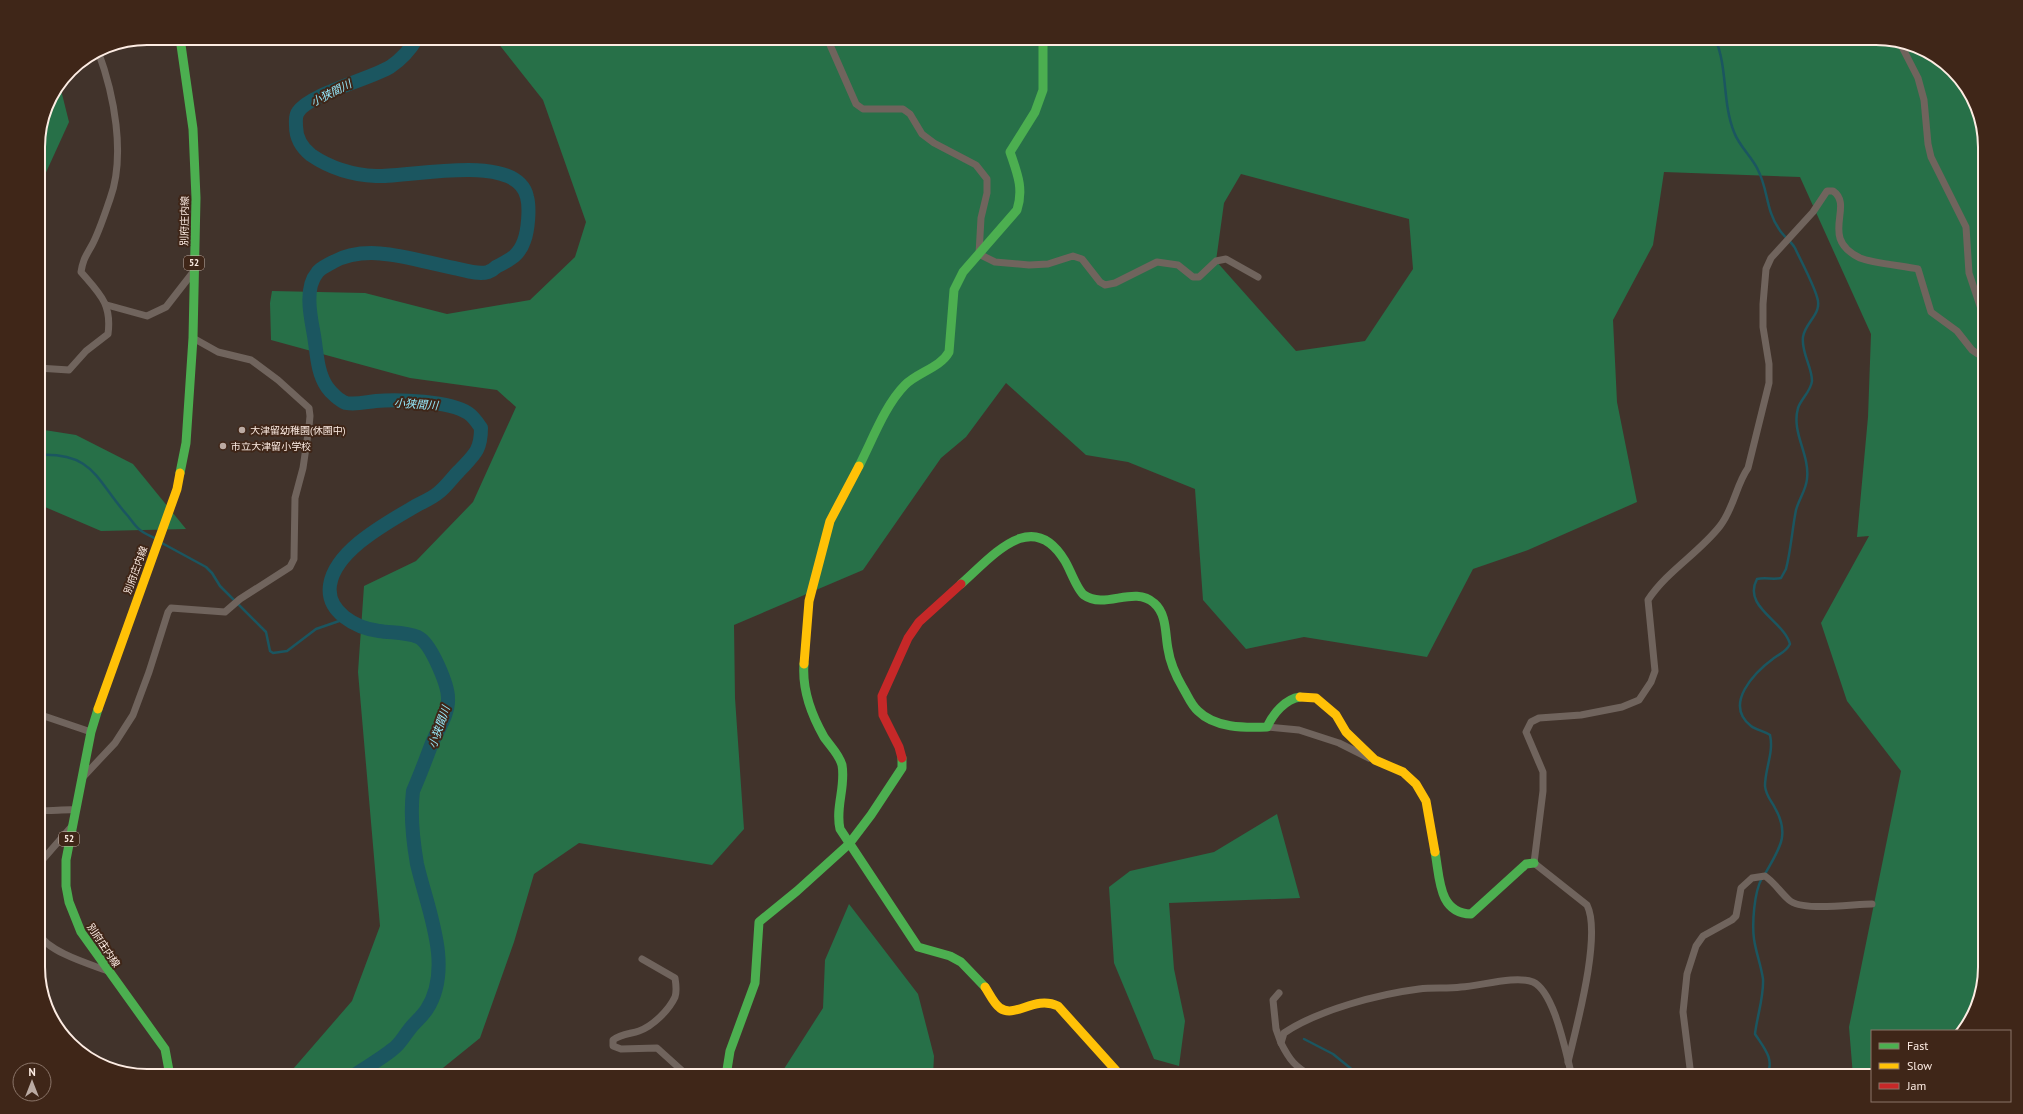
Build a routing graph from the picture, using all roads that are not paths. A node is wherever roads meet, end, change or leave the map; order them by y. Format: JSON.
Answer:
{"nodes":[{"id":1,"x":181,"y":45,"type":"edge"},
{"id":2,"x":830,"y":45,"type":"edge"},
{"id":3,"x":1043,"y":45,"type":"edge"},
{"id":4,"x":1902,"y":48,"type":"edge"},
{"id":5,"x":100,"y":57,"type":"edge"},
{"id":6,"x":979,"y":254,"type":"junction"},
{"id":7,"x":194,"y":271,"type":"junction"},
{"id":8,"x":1258,"y":277,"type":"dead end"},
{"id":9,"x":1978,"y":301,"type":"edge"},
{"id":10,"x":107,"y":306,"type":"junction"},
{"id":11,"x":193,"y":338,"type":"junction"},
{"id":12,"x":1978,"y":354,"type":"edge"},
{"id":13,"x":45,"y":368,"type":"edge"},
{"id":14,"x":45,"y":716,"type":"edge"},
{"id":15,"x":1267,"y":727,"type":"junction"},
{"id":16,"x":91,"y":732,"type":"junction"},
{"id":17,"x":1375,"y":760,"type":"junction"},
{"id":18,"x":82,"y":777,"type":"junction"},
{"id":19,"x":75,"y":810,"type":"junction"},
{"id":20,"x":45,"y":811,"type":"edge"},
{"id":21,"x":72,"y":826,"type":"junction"},
{"id":22,"x":849,"y":844,"type":"junction"},
{"id":23,"x":45,"y":857,"type":"edge"},
{"id":24,"x":1534,"y":863,"type":"junction"},
{"id":25,"x":1872,"y":904,"type":"dead end"},
{"id":26,"x":45,"y":941,"type":"edge"},
{"id":27,"x":642,"y":959,"type":"dead end"},
{"id":28,"x":108,"y":971,"type":"junction"},
{"id":29,"x":1279,"y":993,"type":"dead end"},
{"id":30,"x":1281,"y":1043,"type":"junction"},
{"id":31,"x":1568,"y":1062,"type":"junction"},
{"id":32,"x":168,"y":1069,"type":"edge"},
{"id":33,"x":680,"y":1069,"type":"edge"},
{"id":34,"x":726,"y":1069,"type":"edge"},
{"id":35,"x":1115,"y":1069,"type":"edge"},
{"id":36,"x":1299,"y":1069,"type":"edge"},
{"id":37,"x":1570,"y":1069,"type":"edge"},
{"id":38,"x":1690,"y":1069,"type":"edge"}],
"edges":[{"from":1,"to":7,"type":"street","name":"別府庄内線","number":"52"},
{"from":2,"to":6,"type":"street"},
{"from":3,"to":6,"type":"street"},
{"from":4,"to":9,"type":"street"},
{"from":5,"to":10,"type":"street"},
{"from":6,"to":8,"type":"street"},
{"from":6,"to":22,"type":"street"},
{"from":7,"to":10,"type":"street"},
{"from":7,"to":11,"type":"street","name":"別府庄内線","number":"52"},
{"from":10,"to":13,"type":"street"},
{"from":11,"to":16,"type":"street","name":"別府庄内線","number":"52"},
{"from":11,"to":18,"type":"street"},
{"from":12,"to":24,"type":"street"},
{"from":14,"to":16,"type":"street"},
{"from":15,"to":17,"type":"street"},
{"from":15,"to":17,"type":"street"},
{"from":15,"to":22,"type":"street"},
{"from":16,"to":18,"type":"street","name":"別府庄内線","number":"52"},
{"from":17,"to":24,"type":"street"},
{"from":18,"to":19,"type":"street","name":"別府庄内線","number":"52"},
{"from":19,"to":20,"type":"street"},
{"from":19,"to":21,"type":"street","name":"別府庄内線","number":"52"},
{"from":21,"to":23,"type":"street"},
{"from":21,"to":28,"type":"street","name":"別府庄内線","number":"52"},
{"from":22,"to":34,"type":"street"},
{"from":22,"to":35,"type":"street"},
{"from":24,"to":31,"type":"street"},
{"from":25,"to":38,"type":"street"},
{"from":26,"to":28,"type":"street"},
{"from":27,"to":33,"type":"street"},
{"from":28,"to":32,"type":"street","name":"別府庄内線","number":"52"},
{"from":29,"to":30,"type":"street"},
{"from":30,"to":31,"type":"street"},
{"from":30,"to":36,"type":"street"},
{"from":31,"to":37,"type":"street"}]}
